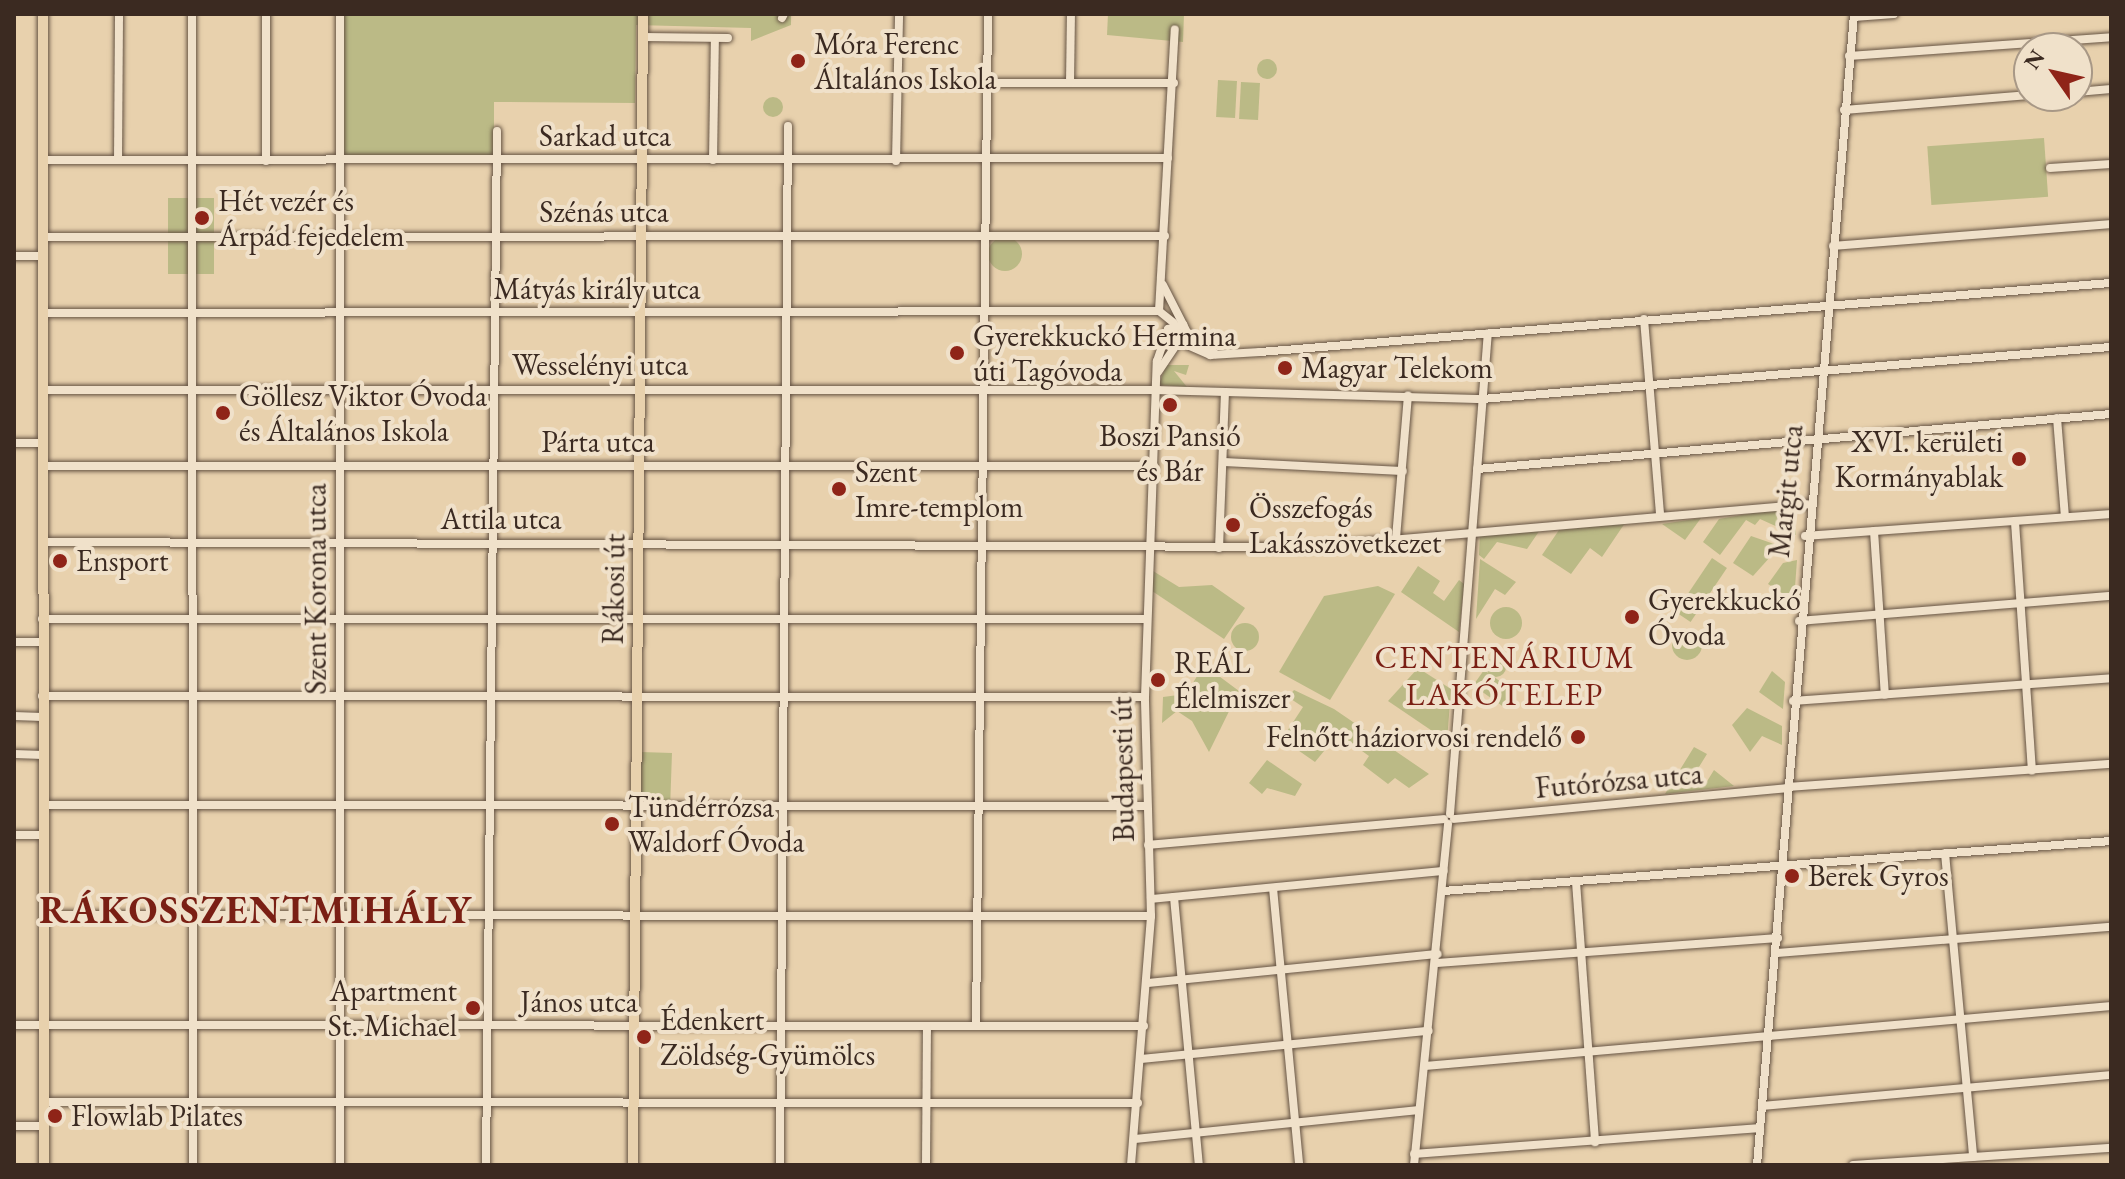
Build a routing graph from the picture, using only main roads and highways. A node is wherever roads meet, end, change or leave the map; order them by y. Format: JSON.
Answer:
{"nodes":[{"id":1,"x":43,"y":14,"type":"edge"},
{"id":2,"x":643,"y":14,"type":"edge"},
{"id":3,"x":44,"y":1165,"type":"edge"},
{"id":4,"x":633,"y":1165,"type":"edge"}],
"edges":[{"from":1,"to":3,"type":"main road"},
{"from":2,"to":4,"type":"main road","name":"Rákosi út"}]}
